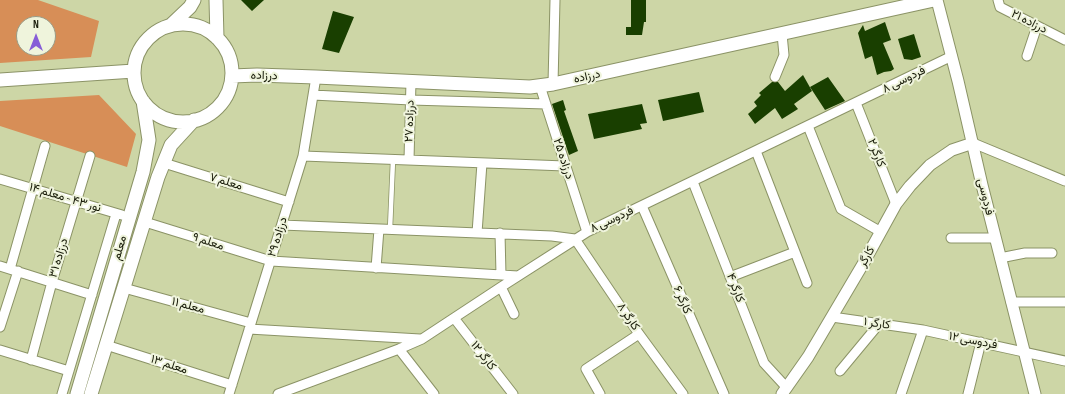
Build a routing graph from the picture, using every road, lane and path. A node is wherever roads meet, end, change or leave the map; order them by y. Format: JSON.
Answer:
{"nodes":[{"id":1,"x":194,"y":0,"type":"edge"},
{"id":2,"x":216,"y":0,"type":"edge"},
{"id":3,"x":555,"y":0,"type":"edge"},
{"id":4,"x":935,"y":0,"type":"edge"},
{"id":5,"x":998,"y":0,"type":"edge"},
{"id":6,"x":171,"y":25,"type":"junction"},
{"id":7,"x":1037,"y":26,"type":"junction"},
{"id":8,"x":782,"y":34,"type":"junction"},
{"id":9,"x":218,"y":38,"type":"junction"},
{"id":10,"x":1065,"y":40,"type":"edge"},
{"id":11,"x":952,"y":56,"type":"junction"},
{"id":12,"x":1027,"y":56,"type":"dead end"},
{"id":13,"x":134,"y":71,"type":"junction"},
{"id":14,"x":232,"y":76,"type":"junction"},
{"id":15,"x":316,"y":77,"type":"junction"},
{"id":16,"x":775,"y":77,"type":"dead end"},
{"id":17,"x":0,"y":80,"type":"edge"},
{"id":18,"x":411,"y":81,"type":"junction"},
{"id":19,"x":547,"y":85,"type":"junction"},
{"id":20,"x":313,"y":94,"type":"junction"},
{"id":21,"x":411,"y":100,"type":"junction"},
{"id":22,"x":143,"y":101,"type":"junction"},
{"id":23,"x":856,"y":103,"type":"junction"},
{"id":24,"x":546,"y":104,"type":"junction"},
{"id":25,"x":194,"y":120,"type":"junction"},
{"id":26,"x":808,"y":126,"type":"junction"},
{"id":27,"x":973,"y":142,"type":"junction"},
{"id":28,"x":45,"y":146,"type":"dead end"},
{"id":29,"x":756,"y":151,"type":"junction"},
{"id":30,"x":90,"y":156,"type":"dead end"},
{"id":31,"x":303,"y":156,"type":"junction"},
{"id":32,"x":393,"y":160,"type":"junction"},
{"id":33,"x":409,"y":160,"type":"junction"},
{"id":34,"x":164,"y":163,"type":"junction"},
{"id":35,"x":482,"y":163,"type":"junction"},
{"id":36,"x":566,"y":166,"type":"junction"},
{"id":37,"x":0,"y":179,"type":"edge"},
{"id":38,"x":1065,"y":181,"type":"edge"},
{"id":39,"x":693,"y":182,"type":"junction"},
{"id":40,"x":33,"y":189,"type":"junction"},
{"id":41,"x":77,"y":202,"type":"junction"},
{"id":42,"x":289,"y":202,"type":"junction"},
{"id":43,"x":896,"y":204,"type":"junction"},
{"id":44,"x":642,"y":206,"type":"junction"},
{"id":45,"x":123,"y":215,"type":"junction"},
{"id":46,"x":145,"y":222,"type":"junction"},
{"id":47,"x":282,"y":225,"type":"junction"},
{"id":48,"x":379,"y":229,"type":"junction"},
{"id":49,"x":390,"y":229,"type":"junction"},
{"id":50,"x":587,"y":232,"type":"junction"},
{"id":51,"x":881,"y":232,"type":"junction"},
{"id":52,"x":477,"y":233,"type":"junction"},
{"id":53,"x":500,"y":234,"type":"junction"},
{"id":54,"x":951,"y":238,"type":"dead end"},
{"id":55,"x":995,"y":238,"type":"junction"},
{"id":56,"x":575,"y":239,"type":"junction"},
{"id":57,"x":121,"y":244,"type":"junction"},
{"id":58,"x":136,"y":249,"type":"junction"},
{"id":59,"x":795,"y":252,"type":"junction"},
{"id":60,"x":1052,"y":253,"type":"dead end"},
{"id":61,"x":1000,"y":258,"type":"junction"},
{"id":62,"x":270,"y":261,"type":"junction"},
{"id":63,"x":0,"y":266,"type":"edge"},
{"id":64,"x":376,"y":268,"type":"junction"},
{"id":65,"x":14,"y":270,"type":"junction"},
{"id":66,"x":501,"y":275,"type":"junction"},
{"id":67,"x":518,"y":276,"type":"junction"},
{"id":68,"x":730,"y":277,"type":"junction"},
{"id":69,"x":52,"y":282,"type":"junction"},
{"id":70,"x":807,"y":283,"type":"dead end"},
{"id":71,"x":501,"y":287,"type":"junction"},
{"id":72,"x":124,"y":288,"type":"junction"},
{"id":73,"x":92,"y":295,"type":"junction"},
{"id":74,"x":1011,"y":302,"type":"junction"},
{"id":75,"x":1065,"y":302,"type":"edge"},
{"id":76,"x":514,"y":314,"type":"dead end"},
{"id":77,"x":832,"y":317,"type":"junction"},
{"id":78,"x":454,"y":318,"type":"junction"},
{"id":79,"x":879,"y":324,"type":"junction"},
{"id":80,"x":250,"y":326,"type":"junction"},
{"id":81,"x":0,"y":327,"type":"edge"},
{"id":82,"x":923,"y":330,"type":"junction"},
{"id":83,"x":639,"y":334,"type":"junction"},
{"id":84,"x":422,"y":339,"type":"junction"},
{"id":85,"x":981,"y":342,"type":"junction"},
{"id":86,"x":106,"y":345,"type":"junction"},
{"id":87,"x":399,"y":349,"type":"junction"},
{"id":88,"x":0,"y":350,"type":"edge"},
{"id":89,"x":1024,"y":351,"type":"junction"},
{"id":90,"x":31,"y":360,"type":"junction"},
{"id":91,"x":1065,"y":360,"type":"edge"},
{"id":92,"x":69,"y":371,"type":"junction"},
{"id":93,"x":840,"y":371,"type":"dead end"},
{"id":94,"x":231,"y":390,"type":"edge"},
{"id":95,"x":784,"y":391,"type":"edge"},
{"id":96,"x":62,"y":394,"type":"edge"},
{"id":97,"x":77,"y":394,"type":"edge"},
{"id":98,"x":91,"y":394,"type":"edge"},
{"id":99,"x":278,"y":394,"type":"edge"},
{"id":100,"x":434,"y":394,"type":"edge"},
{"id":101,"x":513,"y":394,"type":"edge"},
{"id":102,"x":600,"y":394,"type":"edge"},
{"id":103,"x":683,"y":394,"type":"edge"},
{"id":104,"x":724,"y":394,"type":"edge"},
{"id":105,"x":901,"y":394,"type":"edge"},
{"id":106,"x":968,"y":394,"type":"edge"},
{"id":107,"x":1035,"y":394,"type":"edge"}],
"edges":[{"from":1,"to":6,"type":"main road"},
{"from":2,"to":9,"type":"main road"},
{"from":3,"to":19,"type":"street","name":"درزاده ۲۵"},
{"from":4,"to":8,"type":"main road","name":"درزاده"},
{"from":4,"to":11,"type":"street","name":"فردوسی"},
{"from":5,"to":7,"type":"street","name":"درزاده ۲۱"},
{"from":6,"to":9,"type":"main road"},
{"from":6,"to":13,"type":"main road"},
{"from":7,"to":10,"type":"street","name":"درزاده ۲۱"},
{"from":7,"to":12,"type":"street"},
{"from":8,"to":16,"type":"street"},
{"from":8,"to":19,"type":"main road","name":"درزاده"},
{"from":9,"to":14,"type":"main road"},
{"from":11,"to":23,"type":"street","name":"فردوسی ۸"},
{"from":11,"to":27,"type":"street","name":"فردوسی"},
{"from":13,"to":17,"type":"main road"},
{"from":13,"to":22,"type":"main road"},
{"from":14,"to":15,"type":"main road","name":"درزاده"},
{"from":14,"to":25,"type":"main road"},
{"from":15,"to":18,"type":"main road","name":"درزاده"},
{"from":15,"to":20,"type":"street","name":"درزاده ۲۹"},
{"from":18,"to":19,"type":"main road","name":"درزاده"},
{"from":18,"to":21,"type":"street","name":"درزاده ۲۷"},
{"from":19,"to":24,"type":"street","name":"درزاده ۲۵"},
{"from":20,"to":21,"type":"street"},
{"from":20,"to":31,"type":"street","name":"درزاده ۲۹"},
{"from":21,"to":24,"type":"street"},
{"from":21,"to":33,"type":"street","name":"درزاده ۲۷"},
{"from":22,"to":25,"type":"main road"},
{"from":22,"to":45,"type":"main road","name":"معلم"},
{"from":23,"to":26,"type":"street","name":"فردوسی ۸"},
{"from":23,"to":43,"type":"street","name":"کارگر ۲"},
{"from":24,"to":36,"type":"street","name":"درزاده ۲۵"},
{"from":25,"to":34,"type":"main road","name":"معلم"},
{"from":26,"to":29,"type":"street","name":"فردوسی ۸"},
{"from":26,"to":51,"type":"street"},
{"from":27,"to":38,"type":"street"},
{"from":27,"to":43,"type":"street","name":"کارگر"},
{"from":27,"to":55,"type":"street","name":"فردوسی"},
{"from":28,"to":40,"type":"street"},
{"from":29,"to":39,"type":"street","name":"فردوسی ۸"},
{"from":29,"to":59,"type":"street"},
{"from":30,"to":41,"type":"street","name":"درزاده ۳۱"},
{"from":31,"to":32,"type":"street"},
{"from":31,"to":42,"type":"street","name":"درزاده ۲۹"},
{"from":32,"to":33,"type":"street"},
{"from":32,"to":49,"type":"lane"},
{"from":33,"to":35,"type":"street"},
{"from":34,"to":42,"type":"street","name":"معلم ۷"},
{"from":34,"to":46,"type":"main road","name":"معلم"},
{"from":35,"to":36,"type":"street"},
{"from":35,"to":52,"type":"street"},
{"from":36,"to":50,"type":"street","name":"درزاده ۲۵"},
{"from":37,"to":40,"type":"street","name":"نور ۴۳ - معلم ۱۴"},
{"from":39,"to":44,"type":"street","name":"فردوسی ۸"},
{"from":39,"to":68,"type":"street","name":"کارگر ۴"},
{"from":40,"to":41,"type":"street","name":"نور ۴۳ - معلم ۱۴"},
{"from":40,"to":65,"type":"street"},
{"from":41,"to":45,"type":"street","name":"نور ۴۳ - معلم ۱۴"},
{"from":41,"to":69,"type":"street","name":"درزاده ۳۱"},
{"from":42,"to":47,"type":"street","name":"درزاده ۲۹"},
{"from":43,"to":51,"type":"street","name":"کارگر"},
{"from":44,"to":50,"type":"street","name":"فردوسی ۸"},
{"from":44,"to":104,"type":"street","name":"کارگر ۶"},
{"from":45,"to":57,"type":"main road","name":"معلم"},
{"from":45,"to":73,"type":"street"},
{"from":46,"to":58,"type":"main road","name":"معلم"},
{"from":46,"to":62,"type":"street","name":"معلم ۹"},
{"from":47,"to":48,"type":"street"},
{"from":47,"to":62,"type":"street","name":"درزاده ۲۹"},
{"from":48,"to":49,"type":"street"},
{"from":48,"to":64,"type":"street"},
{"from":49,"to":52,"type":"street"},
{"from":50,"to":56,"type":"street","name":"فردوسی ۸"},
{"from":51,"to":77,"type":"street","name":"کارگر"},
{"from":52,"to":53,"type":"street"},
{"from":53,"to":56,"type":"street"},
{"from":53,"to":66,"type":"street"},
{"from":54,"to":55,"type":"street"},
{"from":55,"to":61,"type":"street","name":"فردوسی"},
{"from":56,"to":67,"type":"street","name":"فردوسی ۸"},
{"from":56,"to":83,"type":"street","name":"کارگر ۸"},
{"from":57,"to":58,"type":"main road"},
{"from":57,"to":97,"type":"main road","name":"معلم"},
{"from":58,"to":72,"type":"main road","name":"معلم"},
{"from":59,"to":68,"type":"street"},
{"from":59,"to":70,"type":"street"},
{"from":60,"to":61,"type":"street"},
{"from":61,"to":74,"type":"street","name":"فردوسی"},
{"from":62,"to":64,"type":"street","name":"معلم ۹"},
{"from":62,"to":80,"type":"street","name":"درزاده ۲۹"},
{"from":63,"to":65,"type":"street"},
{"from":64,"to":66,"type":"street","name":"معلم ۹"},
{"from":65,"to":69,"type":"street"},
{"from":65,"to":81,"type":"street"},
{"from":66,"to":67,"type":"street","name":"معلم ۹"},
{"from":67,"to":71,"type":"street","name":"فردوسی ۸"},
{"from":68,"to":95,"type":"street","name":"کارگر ۴"},
{"from":69,"to":73,"type":"street"},
{"from":69,"to":90,"type":"street","name":"درزاده ۳۱"},
{"from":71,"to":76,"type":"street"},
{"from":71,"to":78,"type":"street","name":"فردوسی ۸"},
{"from":72,"to":80,"type":"street","name":"معلم ۱۱"},
{"from":72,"to":86,"type":"main road","name":"معلم"},
{"from":73,"to":92,"type":"street"},
{"from":74,"to":75,"type":"street"},
{"from":74,"to":89,"type":"street","name":"فردوسی"},
{"from":77,"to":79,"type":"street","name":"کارگر ۱"},
{"from":77,"to":95,"type":"street","name":"کارگر"},
{"from":78,"to":84,"type":"street","name":"فردوسی ۸"},
{"from":78,"to":101,"type":"street","name":"کارگر ۱۲"},
{"from":79,"to":82,"type":"street","name":"کارگر ۱"},
{"from":79,"to":93,"type":"street"},
{"from":80,"to":84,"type":"street","name":"معلم ۱۱"},
{"from":80,"to":94,"type":"street","name":"درزاده ۲۹"},
{"from":82,"to":85,"type":"street","name":"فردوسی ۱۲"},
{"from":82,"to":105,"type":"street"},
{"from":83,"to":102,"type":"street"},
{"from":83,"to":103,"type":"street","name":"کارگر ۸"},
{"from":84,"to":87,"type":"street","name":"فردوسی ۸"},
{"from":85,"to":89,"type":"street","name":"فردوسی ۱۲"},
{"from":85,"to":106,"type":"street"},
{"from":86,"to":94,"type":"street","name":"معلم ۱۳"},
{"from":86,"to":98,"type":"main road","name":"معلم"},
{"from":87,"to":99,"type":"street","name":"فردوسی ۸"},
{"from":87,"to":100,"type":"street"},
{"from":88,"to":90,"type":"street"},
{"from":89,"to":91,"type":"street","name":"فردوسی ۱۲"},
{"from":89,"to":107,"type":"street","name":"فردوسی"},
{"from":90,"to":92,"type":"street"},
{"from":92,"to":96,"type":"street"}]}
